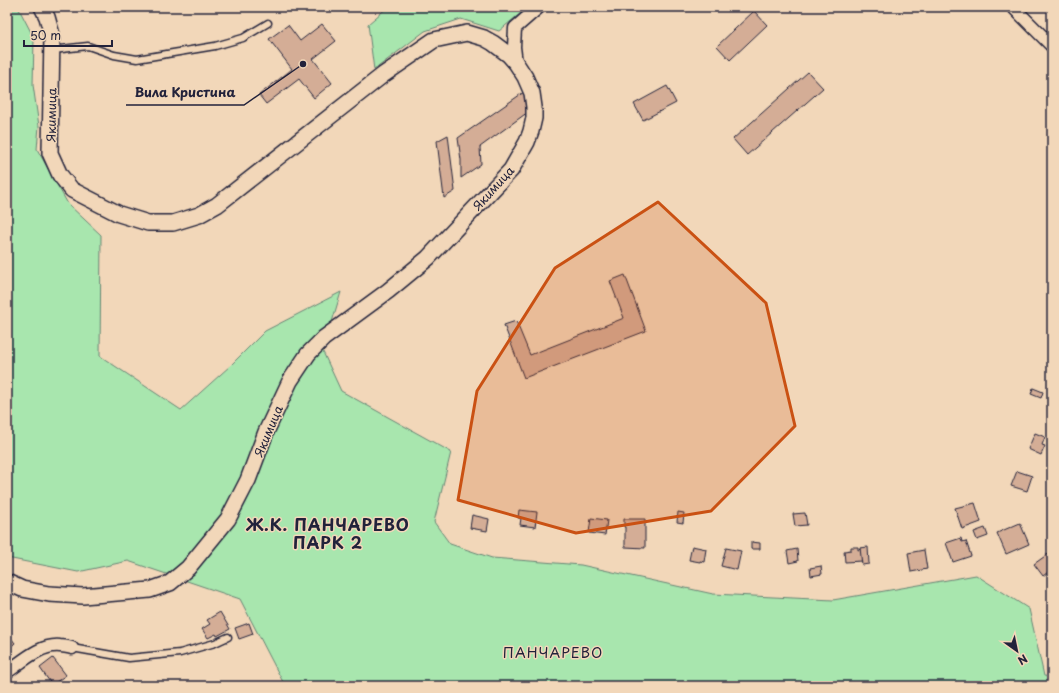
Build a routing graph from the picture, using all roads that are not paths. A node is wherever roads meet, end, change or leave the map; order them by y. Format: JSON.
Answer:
{"nodes":[{"id":1,"x":42,"y":7,"type":"edge"},
{"id":2,"x":539,"y":7,"type":"edge"},
{"id":3,"x":1013,"y":7,"type":"edge"},
{"id":4,"x":268,"y":23,"type":"dead end"},
{"id":5,"x":1052,"y":46,"type":"edge"},
{"id":6,"x":52,"y":50,"type":"junction"},
{"id":7,"x":516,"y":63,"type":"junction"},
{"id":8,"x":7,"y":582,"type":"edge"},
{"id":9,"x":228,"y":637,"type":"dead end"},
{"id":10,"x":72,"y":648,"type":"joint"},
{"id":11,"x":7,"y":672,"type":"edge"}],
"edges":[{"from":1,"to":6,"type":"street","name":"Якимица"},
{"from":2,"to":7,"type":"street"},
{"from":3,"to":5,"type":"street"},
{"from":4,"to":6,"type":"lane"},
{"from":6,"to":7,"type":"street","name":"Якимица"},
{"from":7,"to":8,"type":"street","name":"Якимица"},
{"from":9,"to":10,"type":"lane"},
{"from":10,"to":11,"type":"street"}]}
